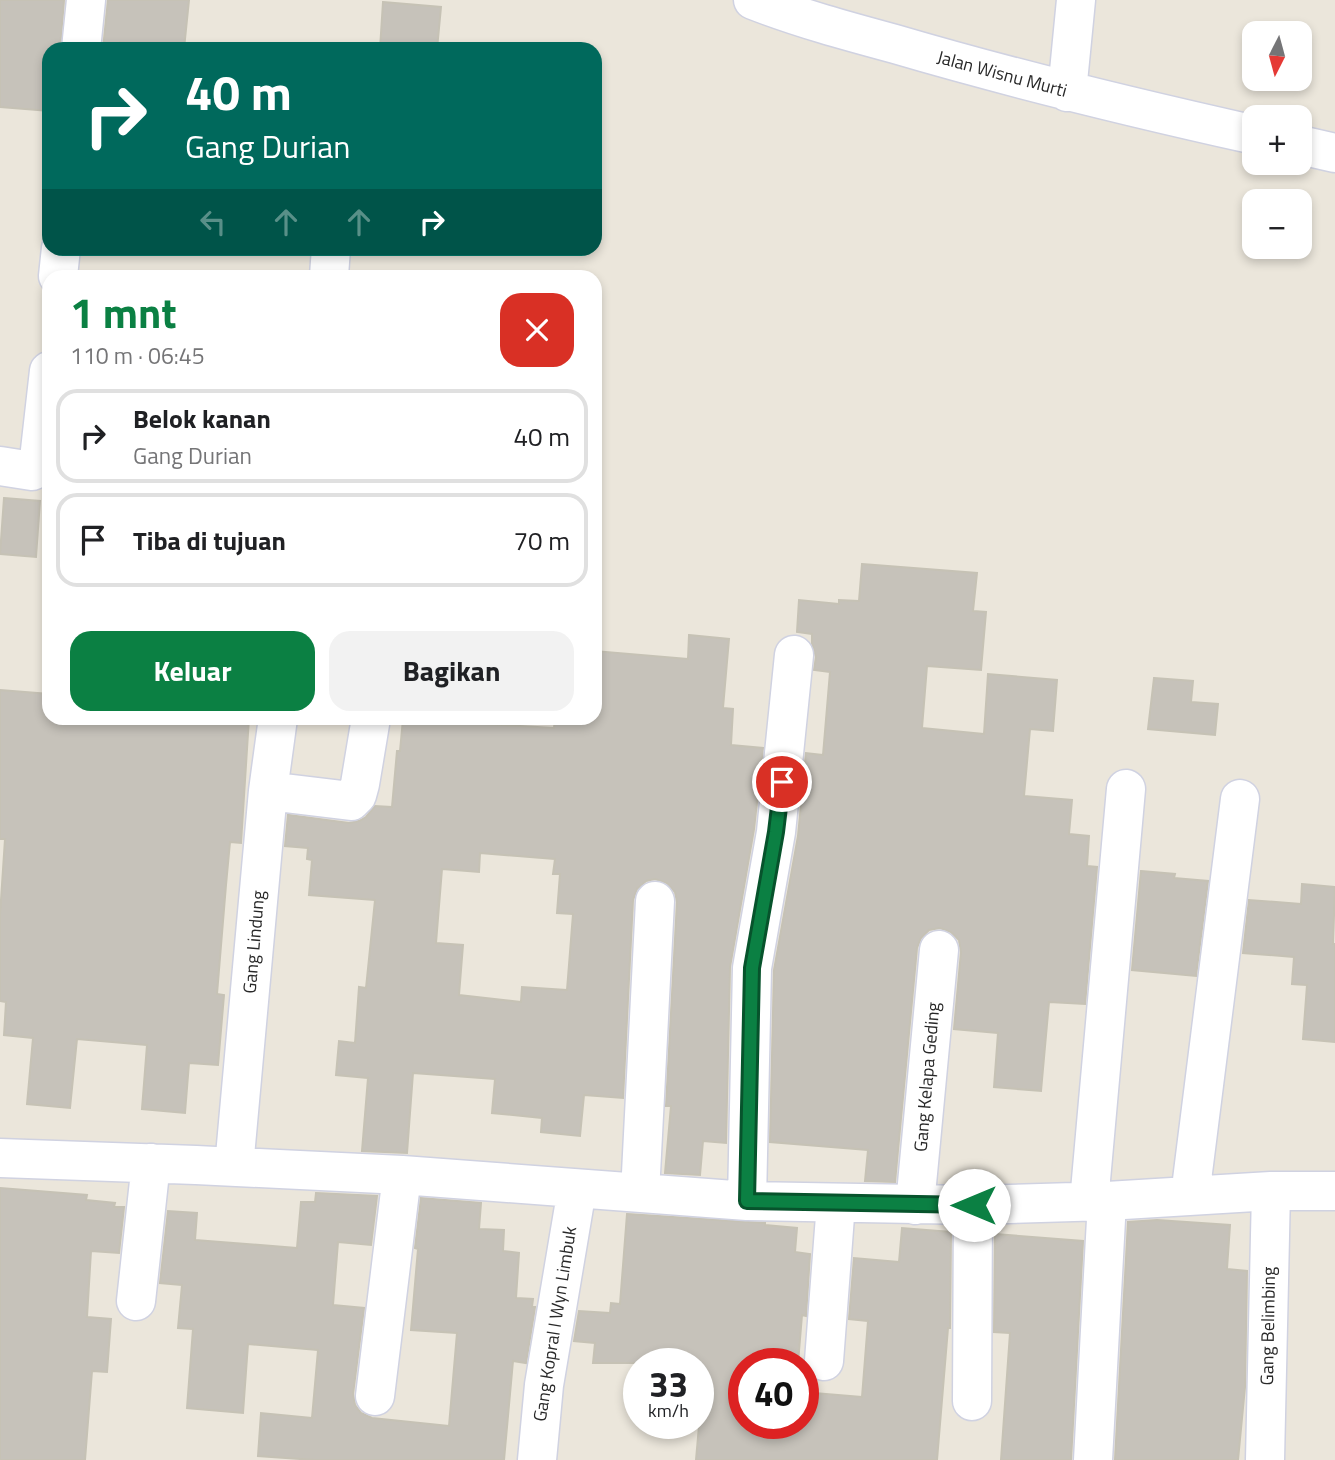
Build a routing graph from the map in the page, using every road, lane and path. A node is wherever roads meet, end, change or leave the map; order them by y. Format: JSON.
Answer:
{"nodes":[{"id":1,"x":86,"y":0,"type":"edge"},
{"id":2,"x":753,"y":0,"type":"edge"},
{"id":3,"x":1076,"y":0,"type":"edge"},
{"id":4,"x":82,"y":42,"type":"edge"},
{"id":5,"x":1067,"y":92,"type":"junction"},
{"id":6,"x":1242,"y":132,"type":"edge"},
{"id":7,"x":1312,"y":148,"type":"edge"},
{"id":8,"x":1335,"y":153,"type":"edge"},
{"id":9,"x":42,"y":433,"type":"edge"},
{"id":10,"x":0,"y":466,"type":"edge"},
{"id":11,"x":794,"y":655,"type":"dead end"},
{"id":12,"x":277,"y":725,"type":"edge"},
{"id":13,"x":370,"y":725,"type":"edge"},
{"id":14,"x":1126,"y":789,"type":"dead end"},
{"id":15,"x":268,"y":791,"type":"junction"},
{"id":16,"x":1240,"y":799,"type":"dead end"},
{"id":17,"x":655,"y":901,"type":"dead end"},
{"id":18,"x":939,"y":950,"type":"dead end"},
{"id":19,"x":0,"y":1158,"type":"edge"},
{"id":20,"x":151,"y":1163,"type":"junction"},
{"id":21,"x":234,"y":1167,"type":"junction"},
{"id":22,"x":402,"y":1175,"type":"junction"},
{"id":23,"x":577,"y":1189,"type":"junction"},
{"id":24,"x":1271,"y":1191,"type":"junction"},
{"id":25,"x":1335,"y":1191,"type":"edge"},
{"id":26,"x":640,"y":1193,"type":"junction"},
{"id":27,"x":1190,"y":1196,"type":"junction"},
{"id":28,"x":747,"y":1201,"type":"junction"},
{"id":29,"x":1098,"y":1201,"type":"junction"},
{"id":30,"x":836,"y":1203,"type":"junction"},
{"id":31,"x":915,"y":1205,"type":"junction"},
{"id":32,"x":974,"y":1205,"type":"junction"},
{"id":33,"x":136,"y":1301,"type":"dead end"},
{"id":34,"x":824,"y":1361,"type":"dead end"},
{"id":35,"x":375,"y":1396,"type":"dead end"},
{"id":36,"x":972,"y":1401,"type":"dead end"},
{"id":37,"x":537,"y":1460,"type":"edge"},
{"id":38,"x":1093,"y":1460,"type":"edge"},
{"id":39,"x":1265,"y":1460,"type":"edge"}],
"edges":[{"from":1,"to":4,"type":"street"},
{"from":2,"to":5,"type":"street","name":"Jalan Wisnu Murti"},
{"from":3,"to":5,"type":"street"},
{"from":5,"to":6,"type":"street","name":"Jalan Wisnu Murti"},
{"from":7,"to":8,"type":"street"},
{"from":9,"to":10,"type":"street"},
{"from":11,"to":28,"type":"street"},
{"from":12,"to":15,"type":"street","name":"Gang Lindung"},
{"from":13,"to":15,"type":"street"},
{"from":14,"to":29,"type":"street"},
{"from":15,"to":21,"type":"street","name":"Gang Lindung"},
{"from":16,"to":27,"type":"street"},
{"from":17,"to":26,"type":"street"},
{"from":18,"to":31,"type":"street","name":"Gang Kelapa Geding"},
{"from":19,"to":20,"type":"street"},
{"from":20,"to":21,"type":"street"},
{"from":20,"to":33,"type":"street"},
{"from":21,"to":22,"type":"street"},
{"from":22,"to":23,"type":"street"},
{"from":22,"to":35,"type":"street"},
{"from":23,"to":26,"type":"street"},
{"from":23,"to":37,"type":"street","name":"Gang Kopral I Wyn Limbuk"},
{"from":24,"to":25,"type":"street"},
{"from":24,"to":27,"type":"street"},
{"from":24,"to":39,"type":"street","name":"Gang Belimbing"},
{"from":26,"to":28,"type":"street"},
{"from":27,"to":29,"type":"street"},
{"from":28,"to":30,"type":"street"},
{"from":29,"to":32,"type":"street"},
{"from":29,"to":38,"type":"street"},
{"from":30,"to":31,"type":"street"},
{"from":30,"to":34,"type":"street"},
{"from":31,"to":32,"type":"street"},
{"from":32,"to":36,"type":"street"}]}
